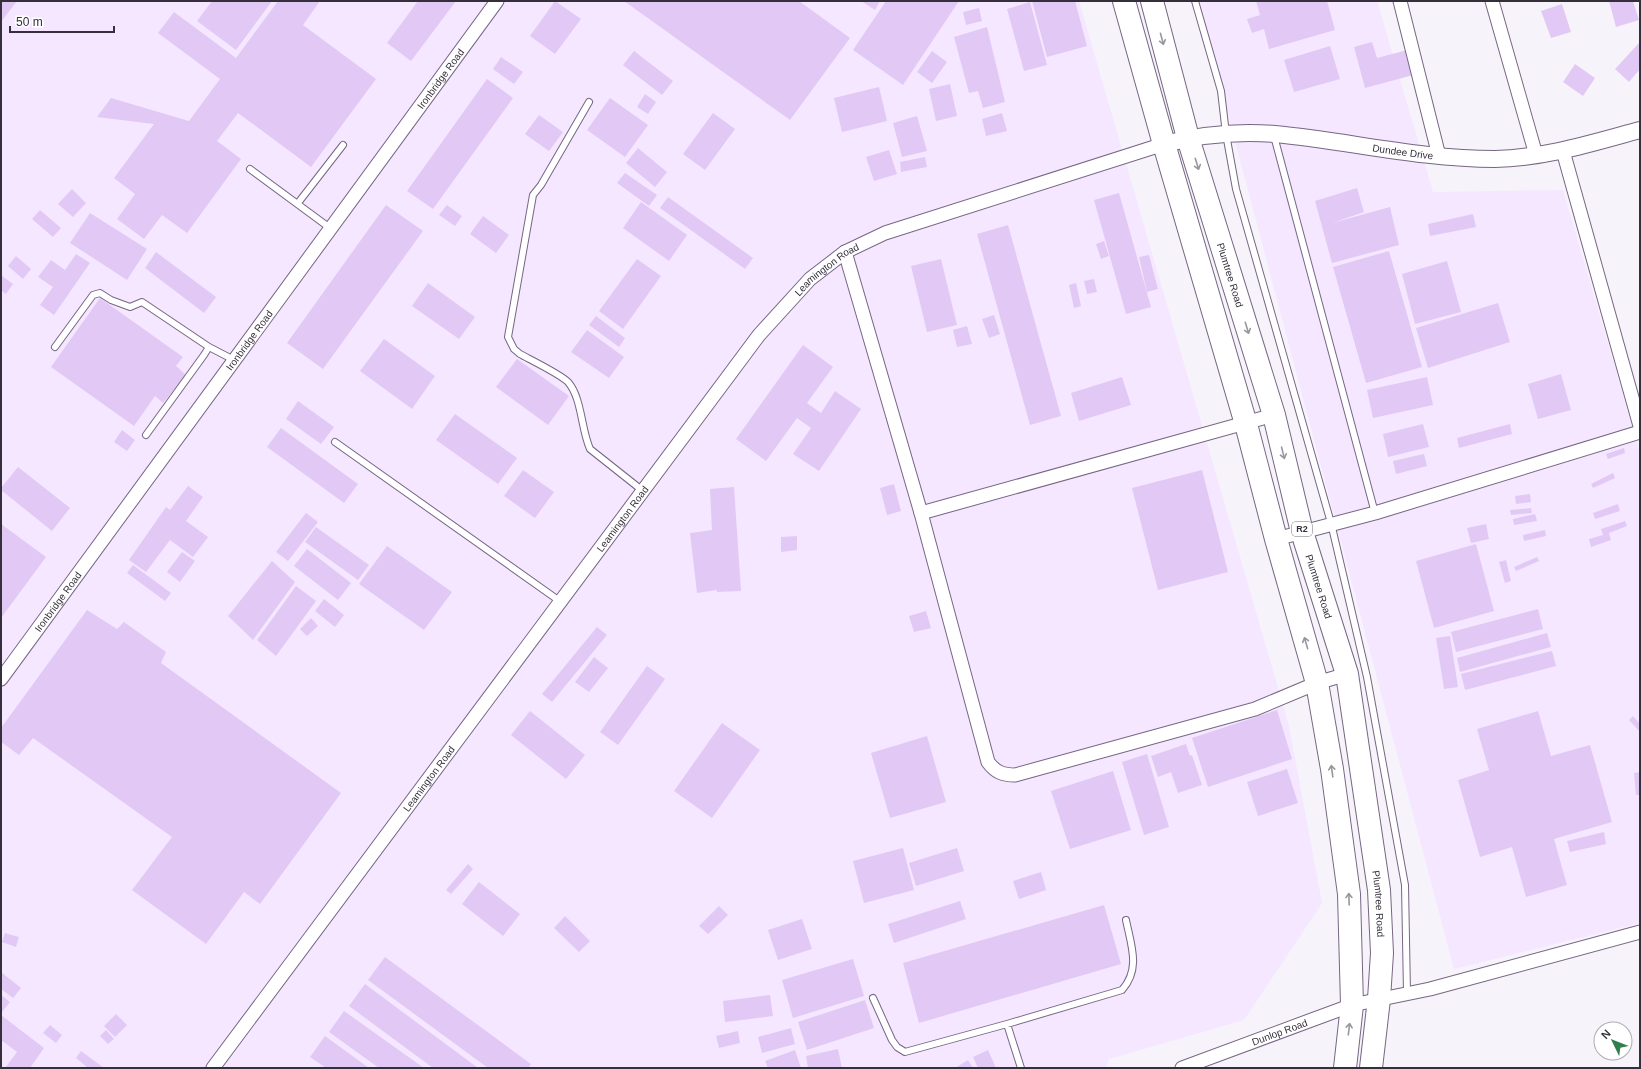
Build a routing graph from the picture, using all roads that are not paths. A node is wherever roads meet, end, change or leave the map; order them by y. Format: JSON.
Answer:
{"nodes":[{"id":1,"x":498,"y":1,"type":"edge"},
{"id":2,"x":1124,"y":1,"type":"edge"},
{"id":3,"x":1152,"y":1,"type":"edge"},
{"id":4,"x":1195,"y":1,"type":"edge"},
{"id":5,"x":1400,"y":1,"type":"edge"},
{"id":6,"x":1492,"y":1,"type":"edge"},
{"id":7,"x":589,"y":102,"type":"dead end"},
{"id":8,"x":1640,"y":130,"type":"edge"},
{"id":9,"x":1226,"y":134,"type":"junction"},
{"id":10,"x":1274,"y":134,"type":"junction"},
{"id":11,"x":1188,"y":138,"type":"junction"},
{"id":12,"x":1164,"y":144,"type":"junction"},
{"id":13,"x":343,"y":145,"type":"dead end"},
{"id":14,"x":1563,"y":151,"type":"junction"},
{"id":15,"x":1439,"y":156,"type":"junction"},
{"id":16,"x":1536,"y":156,"type":"junction"},
{"id":17,"x":250,"y":168,"type":"dead end"},
{"id":18,"x":298,"y":203,"type":"junction"},
{"id":19,"x":330,"y":228,"type":"junction"},
{"id":20,"x":845,"y":252,"type":"junction"},
{"id":21,"x":55,"y":347,"type":"dead end"},
{"id":22,"x":209,"y":347,"type":"junction"},
{"id":23,"x":234,"y":360,"type":"junction"},
{"id":24,"x":1274,"y":415,"type":"junction"},
{"id":25,"x":1246,"y":424,"type":"junction"},
{"id":26,"x":1640,"y":426,"type":"edge"},
{"id":27,"x":1640,"y":432,"type":"edge"},
{"id":28,"x":146,"y":435,"type":"dead end"},
{"id":29,"x":335,"y":442,"type":"dead end"},
{"id":30,"x":643,"y":491,"type":"junction"},
{"id":31,"x":921,"y":513,"type":"junction"},
{"id":32,"x":1375,"y":513,"type":"junction"},
{"id":33,"x":1332,"y":523,"type":"junction"},
{"id":34,"x":1302,"y":532,"type":"junction"},
{"id":35,"x":1276,"y":539,"type":"junction"},
{"id":36,"x":560,"y":602,"type":"junction"},
{"id":37,"x":1347,"y":674,"type":"junction"},
{"id":38,"x":1,"y":679,"type":"edge"},
{"id":39,"x":1318,"y":683,"type":"junction"},
{"id":40,"x":1126,"y":920,"type":"dead end"},
{"id":41,"x":1640,"y":932,"type":"edge"},
{"id":42,"x":1407,"y":993,"type":"junction"},
{"id":43,"x":873,"y":998,"type":"dead end"},
{"id":44,"x":1379,"y":999,"type":"junction"},
{"id":45,"x":1352,"y":1006,"type":"junction"},
{"id":46,"x":1007,"y":1024,"type":"junction"},
{"id":47,"x":213,"y":1068,"type":"edge"},
{"id":48,"x":1021,"y":1068,"type":"edge"},
{"id":49,"x":1182,"y":1068,"type":"edge"},
{"id":50,"x":1345,"y":1068,"type":"edge"},
{"id":51,"x":1371,"y":1068,"type":"edge"}],
"edges":[{"from":1,"to":19,"type":"street","name":"Ironbridge Road"},
{"from":2,"to":12,"type":"highway"},
{"from":3,"to":11,"type":"highway","name":"Plumtree Road","number":"R2","one_way":true},
{"from":4,"to":9,"type":"lane"},
{"from":5,"to":15,"type":"street"},
{"from":6,"to":16,"type":"street"},
{"from":7,"to":30,"type":"lane"},
{"from":8,"to":14,"type":"street","name":"Dundee Drive"},
{"from":9,"to":10,"type":"street","name":"Dundee Drive"},
{"from":9,"to":11,"type":"street","name":"Dundee Drive"},
{"from":9,"to":33,"type":"lane"},
{"from":10,"to":15,"type":"street","name":"Dundee Drive"},
{"from":10,"to":32,"type":"lane"},
{"from":11,"to":12,"type":"street","name":"Dundee Drive"},
{"from":11,"to":24,"type":"highway","name":"Plumtree Road","number":"R2","one_way":true},
{"from":12,"to":20,"type":"street","name":"Leamington Road"},
{"from":12,"to":25,"type":"highway"},
{"from":13,"to":18,"type":"lane"},
{"from":14,"to":16,"type":"street","name":"Dundee Drive"},
{"from":14,"to":26,"type":"street"},
{"from":15,"to":16,"type":"street","name":"Dundee Drive"},
{"from":17,"to":18,"type":"lane"},
{"from":18,"to":19,"type":"lane"},
{"from":19,"to":23,"type":"street","name":"Ironbridge Road"},
{"from":20,"to":30,"type":"street","name":"Leamington Road"},
{"from":20,"to":31,"type":"street"},
{"from":21,"to":22,"type":"lane"},
{"from":22,"to":23,"type":"lane"},
{"from":22,"to":28,"type":"lane"},
{"from":23,"to":38,"type":"street","name":"Ironbridge Road"},
{"from":24,"to":25,"type":"street"},
{"from":24,"to":34,"type":"highway","name":"Plumtree Road","number":"R2","one_way":true},
{"from":25,"to":31,"type":"street"},
{"from":25,"to":35,"type":"highway"},
{"from":27,"to":32,"type":"street"},
{"from":29,"to":36,"type":"lane"},
{"from":30,"to":36,"type":"street","name":"Leamington Road"},
{"from":31,"to":39,"type":"street"},
{"from":32,"to":33,"type":"street"},
{"from":33,"to":34,"type":"street"},
{"from":33,"to":42,"type":"lane"},
{"from":34,"to":35,"type":"street"},
{"from":34,"to":37,"type":"highway","name":"Plumtree Road","number":"R2"},
{"from":39,"to":35,"type":"highway","one_way":true},
{"from":36,"to":47,"type":"street","name":"Leamington Road"},
{"from":37,"to":39,"type":"street"},
{"from":37,"to":44,"type":"highway","name":"Plumtree Road","number":"R2"},
{"from":45,"to":39,"type":"highway","one_way":true},
{"from":40,"to":46,"type":"lane"},
{"from":41,"to":42,"type":"street","name":"Dunlop Road"},
{"from":42,"to":44,"type":"street","name":"Dunlop Road"},
{"from":43,"to":46,"type":"lane"},
{"from":44,"to":45,"type":"street","name":"Dunlop Road"},
{"from":44,"to":51,"type":"highway","name":"Plumtree Road","number":"R2"},
{"from":45,"to":49,"type":"street","name":"Dunlop Road"},
{"from":50,"to":45,"type":"highway","one_way":true},
{"from":46,"to":48,"type":"lane"}]}
